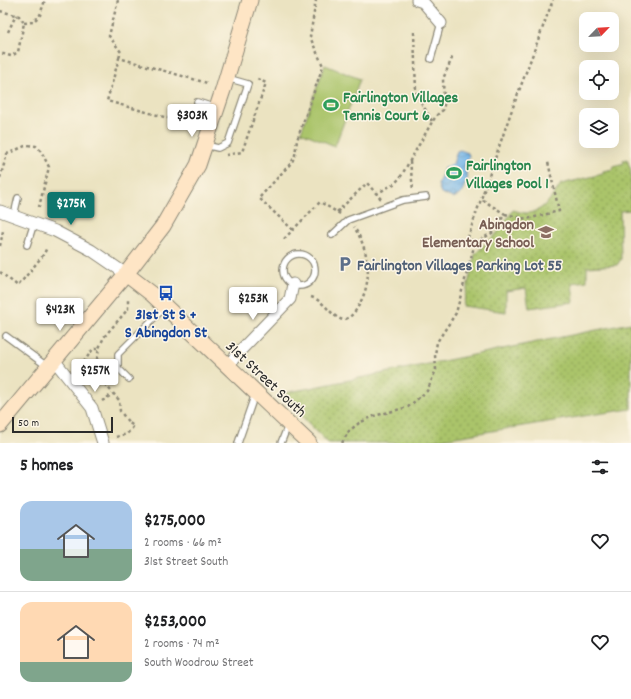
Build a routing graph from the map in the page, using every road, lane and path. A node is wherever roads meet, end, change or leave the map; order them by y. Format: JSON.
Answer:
{"nodes":[{"id":1,"x":45,"y":0,"type":"edge"},
{"id":2,"x":118,"y":0,"type":"edge"},
{"id":3,"x":250,"y":0,"type":"edge"},
{"id":4,"x":316,"y":0,"type":"edge"},
{"id":5,"x":416,"y":0,"type":"edge"},
{"id":6,"x":553,"y":0,"type":"edge"},
{"id":7,"x":0,"y":11,"type":"edge"},
{"id":8,"x":16,"y":15,"type":"junction"},
{"id":9,"x":24,"y":23,"type":"junction"},
{"id":10,"x":441,"y":23,"type":"joint"},
{"id":11,"x":8,"y":32,"type":"dead end"},
{"id":12,"x":414,"y":32,"type":"dead end"},
{"id":13,"x":0,"y":54,"type":"edge"},
{"id":14,"x":453,"y":56,"type":"dead end"},
{"id":15,"x":119,"y":58,"type":"junction"},
{"id":16,"x":431,"y":59,"type":"dead end"},
{"id":17,"x":252,"y":77,"type":"dead end"},
{"id":18,"x":226,"y":78,"type":"junction"},
{"id":19,"x":207,"y":83,"type":"dead end"},
{"id":20,"x":197,"y":102,"type":"dead end"},
{"id":21,"x":217,"y":108,"type":"junction"},
{"id":22,"x":432,"y":122,"type":"junction"},
{"id":23,"x":193,"y":125,"type":"dead end"},
{"id":24,"x":204,"y":145,"type":"junction"},
{"id":25,"x":219,"y":157,"type":"dead end"},
{"id":26,"x":410,"y":160,"type":"junction"},
{"id":27,"x":548,"y":162,"type":"dead end"},
{"id":28,"x":0,"y":178,"type":"edge"},
{"id":29,"x":376,"y":194,"type":"junction"},
{"id":30,"x":426,"y":197,"type":"dead end"},
{"id":31,"x":18,"y":198,"type":"dead end"},
{"id":32,"x":413,"y":199,"type":"junction"},
{"id":33,"x":481,"y":199,"type":"junction"},
{"id":34,"x":387,"y":206,"type":"junction"},
{"id":35,"x":39,"y":207,"type":"dead end"},
{"id":36,"x":0,"y":211,"type":"edge"},
{"id":37,"x":337,"y":212,"type":"junction"},
{"id":38,"x":505,"y":214,"type":"junction"},
{"id":39,"x":14,"y":215,"type":"junction"},
{"id":40,"x":348,"y":220,"type":"junction"},
{"id":41,"x":34,"y":223,"type":"junction"},
{"id":42,"x":293,"y":230,"type":"junction"},
{"id":43,"x":4,"y":231,"type":"dead end"},
{"id":44,"x":332,"y":235,"type":"dead end"},
{"id":45,"x":284,"y":239,"type":"dead end"},
{"id":46,"x":475,"y":243,"type":"junction"},
{"id":47,"x":27,"y":245,"type":"dead end"},
{"id":48,"x":0,"y":246,"type":"edge"},
{"id":49,"x":47,"y":247,"type":"dead end"},
{"id":50,"x":0,"y":272,"type":"edge"},
{"id":51,"x":126,"y":274,"type":"junction"},
{"id":52,"x":293,"y":284,"type":"junction"},
{"id":53,"x":311,"y":297,"type":"dead end"},
{"id":54,"x":165,"y":307,"type":"junction"},
{"id":55,"x":6,"y":336,"type":"dead end"},
{"id":56,"x":98,"y":349,"type":"dead end"},
{"id":57,"x":78,"y":363,"type":"dead end"},
{"id":58,"x":51,"y":364,"type":"junction"},
{"id":59,"x":228,"y":366,"type":"junction"},
{"id":60,"x":128,"y":379,"type":"dead end"},
{"id":61,"x":256,"y":392,"type":"junction"},
{"id":62,"x":113,"y":394,"type":"dead end"},
{"id":63,"x":101,"y":402,"type":"dead end"},
{"id":64,"x":289,"y":423,"type":"junction"},
{"id":65,"x":0,"y":425,"type":"edge"},
{"id":66,"x":103,"y":443,"type":"edge"},
{"id":67,"x":238,"y":443,"type":"edge"},
{"id":68,"x":280,"y":443,"type":"edge"},
{"id":69,"x":309,"y":443,"type":"edge"},
{"id":70,"x":342,"y":443,"type":"edge"}],
"edges":[{"from":1,"to":9,"type":"path"},
{"from":2,"to":15,"type":"path"},
{"from":3,"to":18,"type":"street"},
{"from":4,"to":42,"type":"path"},
{"from":5,"to":10,"type":"street"},
{"from":6,"to":33,"type":"path"},
{"from":7,"to":8,"type":"path"},
{"from":8,"to":9,"type":"path"},
{"from":8,"to":11,"type":"path"},
{"from":9,"to":13,"type":"path"},
{"from":10,"to":16,"type":"lane"},
{"from":12,"to":22,"type":"path"},
{"from":14,"to":22,"type":"path"},
{"from":15,"to":19,"type":"path"},
{"from":15,"to":23,"type":"path"},
{"from":17,"to":25,"type":"path"},
{"from":18,"to":21,"type":"street"},
{"from":18,"to":24,"type":"lane"},
{"from":20,"to":21,"type":"lane"},
{"from":21,"to":24,"type":"street"},
{"from":22,"to":26,"type":"path"},
{"from":24,"to":51,"type":"street"},
{"from":26,"to":29,"type":"path"},
{"from":26,"to":32,"type":"path"},
{"from":27,"to":38,"type":"path"},
{"from":28,"to":35,"type":"path"},
{"from":29,"to":34,"type":"path"},
{"from":29,"to":37,"type":"path"},
{"from":30,"to":32,"type":"lane"},
{"from":31,"to":39,"type":"lane"},
{"from":32,"to":34,"type":"lane"},
{"from":33,"to":38,"type":"path"},
{"from":33,"to":46,"type":"path"},
{"from":34,"to":40,"type":"lane"},
{"from":36,"to":39,"type":"street","name":"31st Street South"},
{"from":37,"to":40,"type":"path"},
{"from":37,"to":42,"type":"path"},
{"from":38,"to":46,"type":"path"},
{"from":39,"to":41,"type":"street","name":"31st Street South"},
{"from":40,"to":44,"type":"lane"},
{"from":40,"to":53,"type":"path"},
{"from":41,"to":47,"type":"lane"},
{"from":41,"to":51,"type":"street","name":"31st Street South"},
{"from":42,"to":45,"type":"path"},
{"from":43,"to":48,"type":"path"},
{"from":46,"to":70,"type":"path"},
{"from":49,"to":50,"type":"path"},
{"from":51,"to":54,"type":"street","name":"31st Street South"},
{"from":51,"to":58,"type":"street"},
{"from":52,"to":52,"type":"lane"},
{"from":52,"to":59,"type":"street"},
{"from":54,"to":59,"type":"street","name":"31st Street South"},
{"from":54,"to":60,"type":"lane"},
{"from":55,"to":58,"type":"lane"},
{"from":56,"to":57,"type":"path"},
{"from":58,"to":65,"type":"street"},
{"from":58,"to":66,"type":"street"},
{"from":59,"to":61,"type":"street","name":"31st Street South"},
{"from":61,"to":64,"type":"street","name":"31st Street South"},
{"from":61,"to":67,"type":"lane"},
{"from":62,"to":63,"type":"path"},
{"from":64,"to":68,"type":"lane"},
{"from":64,"to":69,"type":"street","name":"31st Street South"}]}
